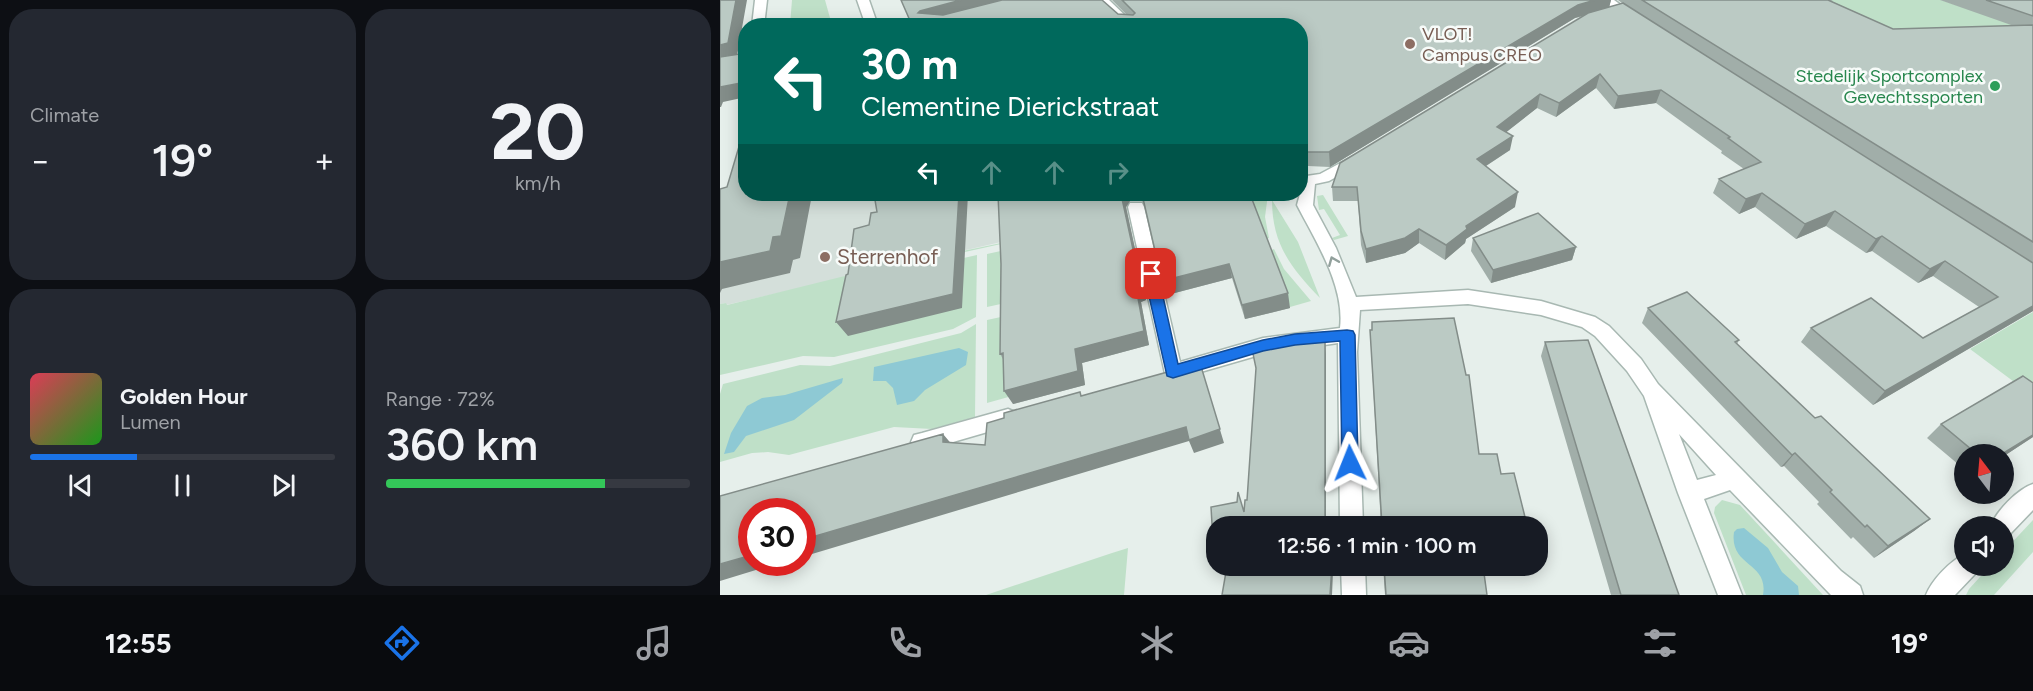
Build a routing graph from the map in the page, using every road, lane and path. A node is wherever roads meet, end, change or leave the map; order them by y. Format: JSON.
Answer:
{"nodes":[{"id":1,"x":761,"y":0,"type":"edge"},
{"id":2,"x":863,"y":0,"type":"edge"},
{"id":3,"x":1102,"y":0,"type":"edge"},
{"id":4,"x":1606,"y":0,"type":"edge"},
{"id":5,"x":1621,"y":10,"type":"junction"},
{"id":6,"x":1599,"y":16,"type":"edge"},
{"id":7,"x":759,"y":18,"type":"edge"},
{"id":8,"x":869,"y":18,"type":"edge"},
{"id":9,"x":1121,"y":18,"type":"edge"},
{"id":10,"x":1641,"y":23,"type":"edge"},
{"id":11,"x":1370,"y":151,"type":"edge"},
{"id":12,"x":1308,"y":181,"type":"edge"},
{"id":13,"x":1305,"y":201,"type":"edge"},
{"id":14,"x":1136,"y":207,"type":"dead end"},
{"id":15,"x":1349,"y":304,"type":"junction"},
{"id":16,"x":1347,"y":335,"type":"junction"},
{"id":17,"x":1173,"y":372,"type":"junction"},
{"id":18,"x":1150,"y":378,"type":"edge"},
{"id":19,"x":1651,"y":390,"type":"junction"},
{"id":20,"x":1026,"y":413,"type":"edge"},
{"id":21,"x":901,"y":448,"type":"edge"},
{"id":22,"x":1734,"y":479,"type":"junction"},
{"id":23,"x":1689,"y":493,"type":"junction"},
{"id":24,"x":2033,"y":494,"type":"edge"},
{"id":25,"x":1352,"y":516,"type":"edge"},
{"id":26,"x":2012,"y":516,"type":"edge"},
{"id":27,"x":1353,"y":576,"type":"edge"},
{"id":28,"x":1956,"y":576,"type":"edge"},
{"id":29,"x":1354,"y":595,"type":"edge"},
{"id":30,"x":1730,"y":595,"type":"edge"},
{"id":31,"x":1851,"y":595,"type":"edge"},
{"id":32,"x":1938,"y":595,"type":"edge"}],
"edges":[{"from":1,"to":7,"type":"street"},
{"from":2,"to":8,"type":"street"},
{"from":3,"to":9,"type":"street"},
{"from":4,"to":5,"type":"street"},
{"from":5,"to":6,"type":"street"},
{"from":5,"to":10,"type":"street"},
{"from":11,"to":12,"type":"street"},
{"from":15,"to":13,"type":"street","one_way":true},
{"from":14,"to":17,"type":"street"},
{"from":15,"to":16,"type":"street"},
{"from":15,"to":19,"type":"street"},
{"from":16,"to":17,"type":"street"},
{"from":16,"to":25,"type":"street"},
{"from":17,"to":18,"type":"street"},
{"from":19,"to":22,"type":"street"},
{"from":19,"to":23,"type":"street"},
{"from":20,"to":21,"type":"street"},
{"from":22,"to":23,"type":"street"},
{"from":22,"to":31,"type":"street"},
{"from":23,"to":30,"type":"street"},
{"from":24,"to":26,"type":"street"},
{"from":27,"to":29,"type":"street"},
{"from":28,"to":32,"type":"street"}]}
